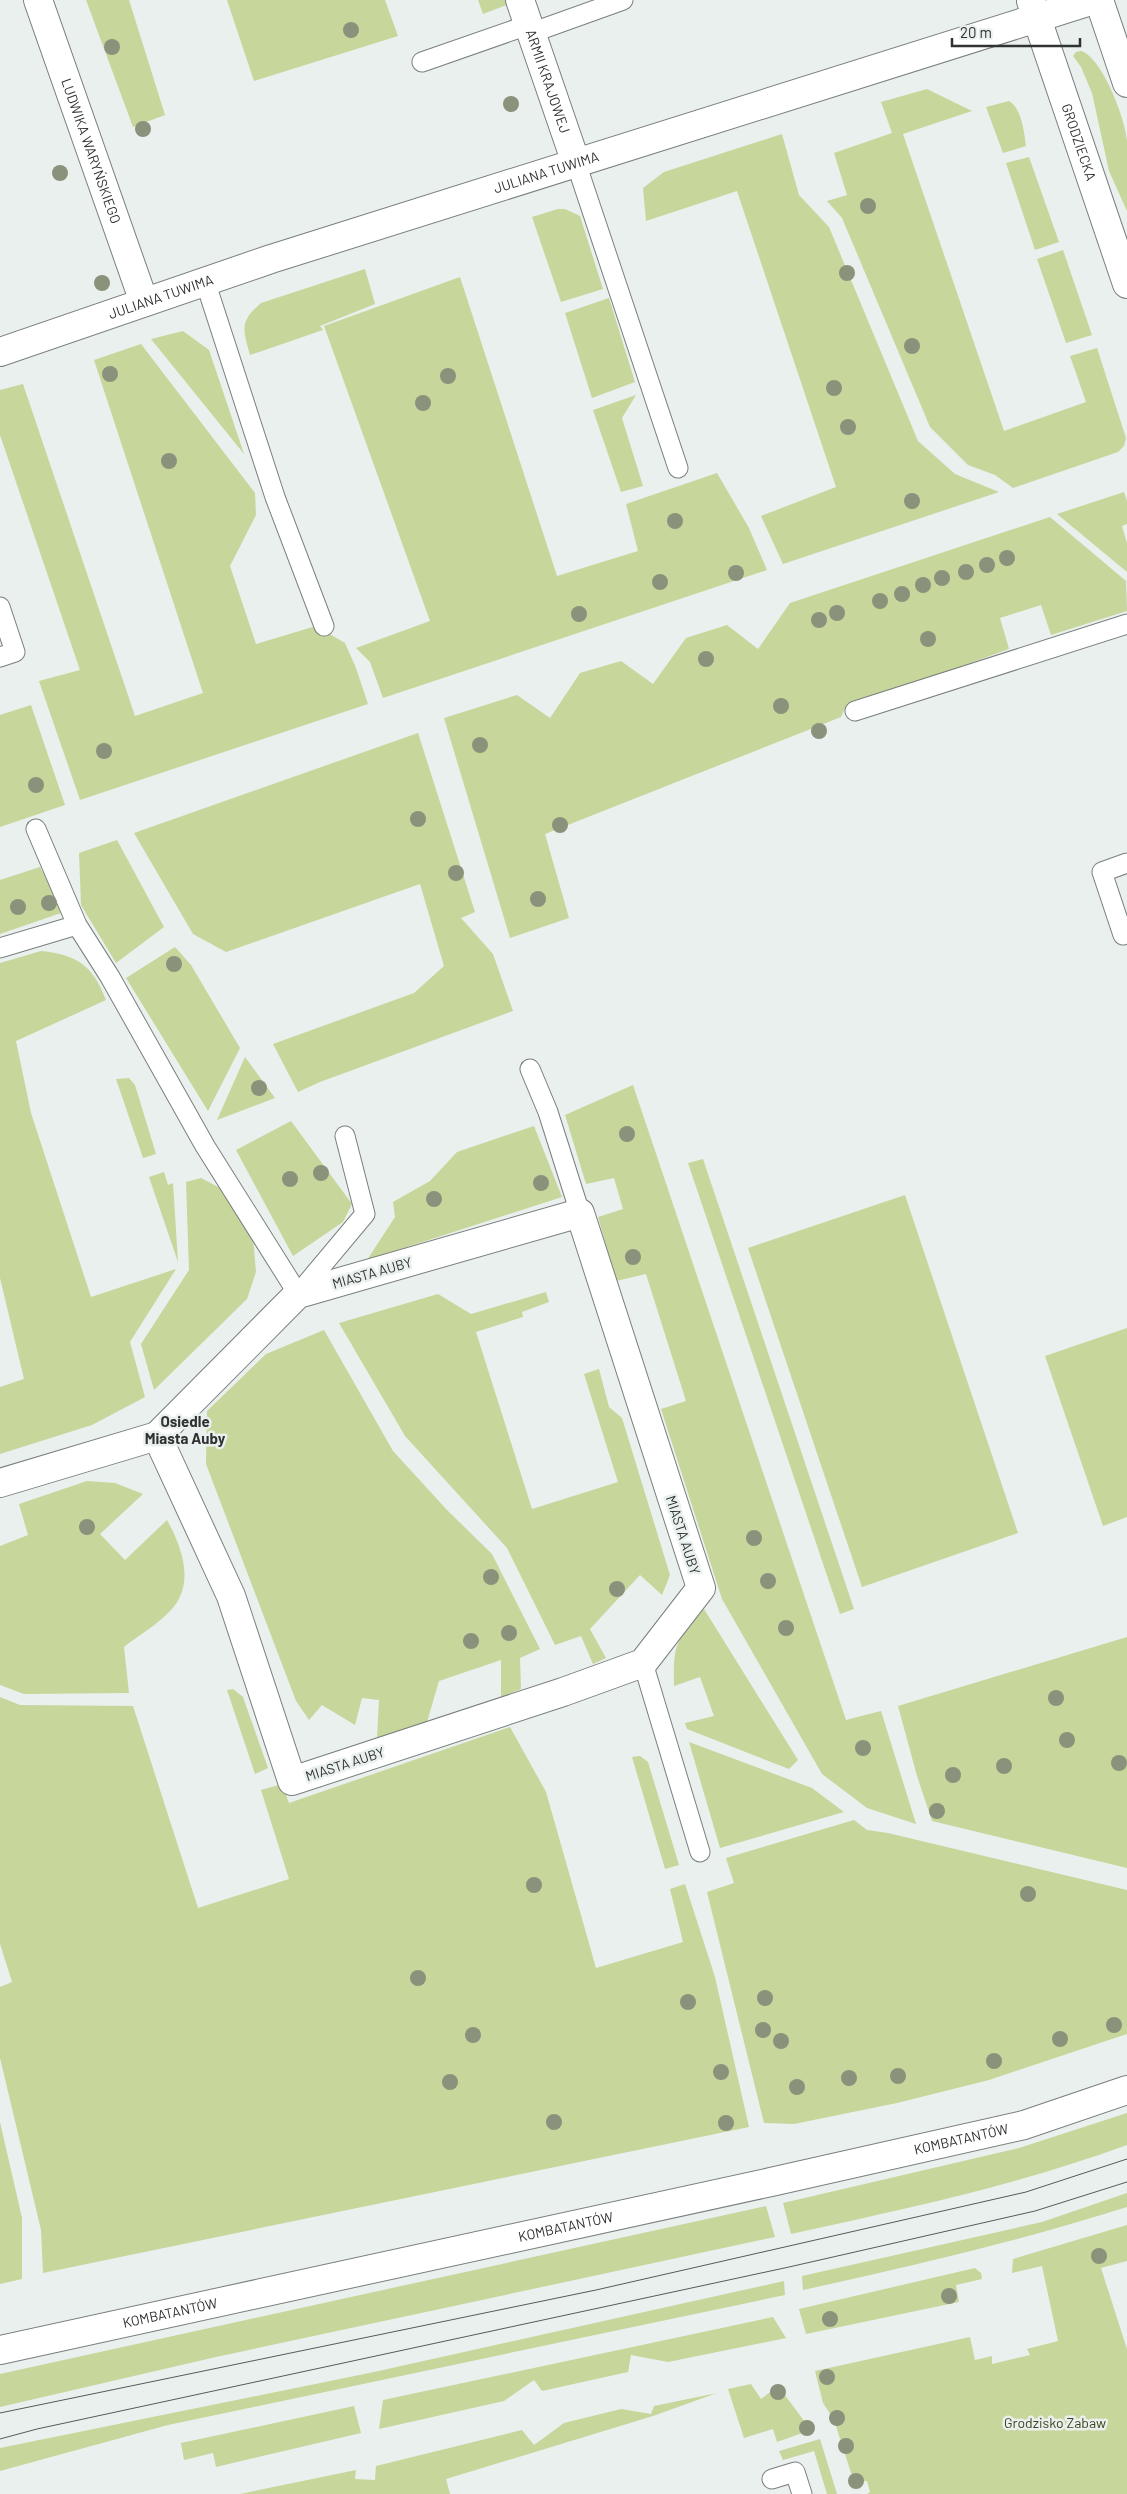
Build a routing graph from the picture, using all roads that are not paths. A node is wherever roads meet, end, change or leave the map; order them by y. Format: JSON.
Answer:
{"nodes":[{"id":1,"x":38,"y":0,"type":"edge"},
{"id":2,"x":623,"y":0,"type":"edge"},
{"id":3,"x":1094,"y":0,"type":"edge"},
{"id":4,"x":1099,"y":0,"type":"edge"},
{"id":5,"x":1034,"y":9,"type":"edge"},
{"id":6,"x":526,"y":19,"type":"edge"},
{"id":7,"x":422,"y":62,"type":"dead end"},
{"id":8,"x":1127,"y":83,"type":"edge"},
{"id":9,"x":576,"y":163,"type":"junction"},
{"id":10,"x":205,"y":281,"type":"junction"},
{"id":11,"x":1127,"y":284,"type":"edge"},
{"id":12,"x":144,"y":302,"type":"junction"},
{"id":13,"x":0,"y":352,"type":"edge"},
{"id":14,"x":678,"y":468,"type":"dead end"},
{"id":15,"x":0,"y":607,"type":"edge"},
{"id":16,"x":1127,"y":624,"type":"edge"},
{"id":17,"x":324,"y":626,"type":"dead end"},
{"id":18,"x":0,"y":657,"type":"edge"},
{"id":19,"x":855,"y":711,"type":"dead end"},
{"id":20,"x":36,"y":829,"type":"dead end"},
{"id":21,"x":1127,"y":863,"type":"edge"},
{"id":22,"x":77,"y":925,"type":"junction"},
{"id":23,"x":1127,"y":934,"type":"edge"},
{"id":24,"x":0,"y":948,"type":"edge"},
{"id":25,"x":530,"y":1069,"type":"dead end"},
{"id":26,"x":345,"y":1136,"type":"dead end"},
{"id":27,"x":580,"y":1212,"type":"junction"},
{"id":28,"x":298,"y":1294,"type":"junction"},
{"id":29,"x":157,"y":1436,"type":"junction"},
{"id":30,"x":0,"y":1484,"type":"edge"},
{"id":31,"x":643,"y":1662,"type":"junction"},
{"id":32,"x":700,"y":1852,"type":"dead end"},
{"id":33,"x":1127,"y":2090,"type":"edge"},
{"id":34,"x":0,"y":2350,"type":"edge"},
{"id":35,"x":772,"y":2479,"type":"dead end"},
{"id":36,"x":802,"y":2494,"type":"edge"}],
"edges":[{"from":1,"to":12,"type":"street","name":"LUDWIKA WARYŃSKIEGO"},
{"from":2,"to":6,"type":"lane"},
{"from":3,"to":5,"type":"street","name":"JULIANA TUWIMA"},
{"from":4,"to":8,"type":"street"},
{"from":5,"to":9,"type":"street","name":"JULIANA TUWIMA"},
{"from":5,"to":11,"type":"street","name":"GRODZIECKA"},
{"from":6,"to":7,"type":"lane"},
{"from":6,"to":9,"type":"street","name":"ARMII KRAJOWEJ"},
{"from":9,"to":10,"type":"street","name":"JULIANA TUWIMA"},
{"from":9,"to":14,"type":"lane"},
{"from":10,"to":12,"type":"street","name":"JULIANA TUWIMA"},
{"from":10,"to":17,"type":"lane"},
{"from":12,"to":13,"type":"street","name":"JULIANA TUWIMA"},
{"from":15,"to":18,"type":"lane"},
{"from":16,"to":19,"type":"lane"},
{"from":20,"to":22,"type":"lane"},
{"from":21,"to":23,"type":"lane"},
{"from":22,"to":24,"type":"lane"},
{"from":22,"to":28,"type":"lane"},
{"from":25,"to":27,"type":"lane"},
{"from":26,"to":28,"type":"lane"},
{"from":27,"to":28,"type":"street","name":"MIASTA AUBY"},
{"from":27,"to":31,"type":"street","name":"MIASTA AUBY"},
{"from":28,"to":29,"type":"street","name":"MIASTA AUBY"},
{"from":29,"to":30,"type":"street","name":"MIASTA AUBY"},
{"from":29,"to":31,"type":"street","name":"MIASTA AUBY"},
{"from":31,"to":32,"type":"lane"},
{"from":33,"to":34,"type":"street","name":"KOMBATANTÓW"},
{"from":35,"to":36,"type":"lane"}]}
